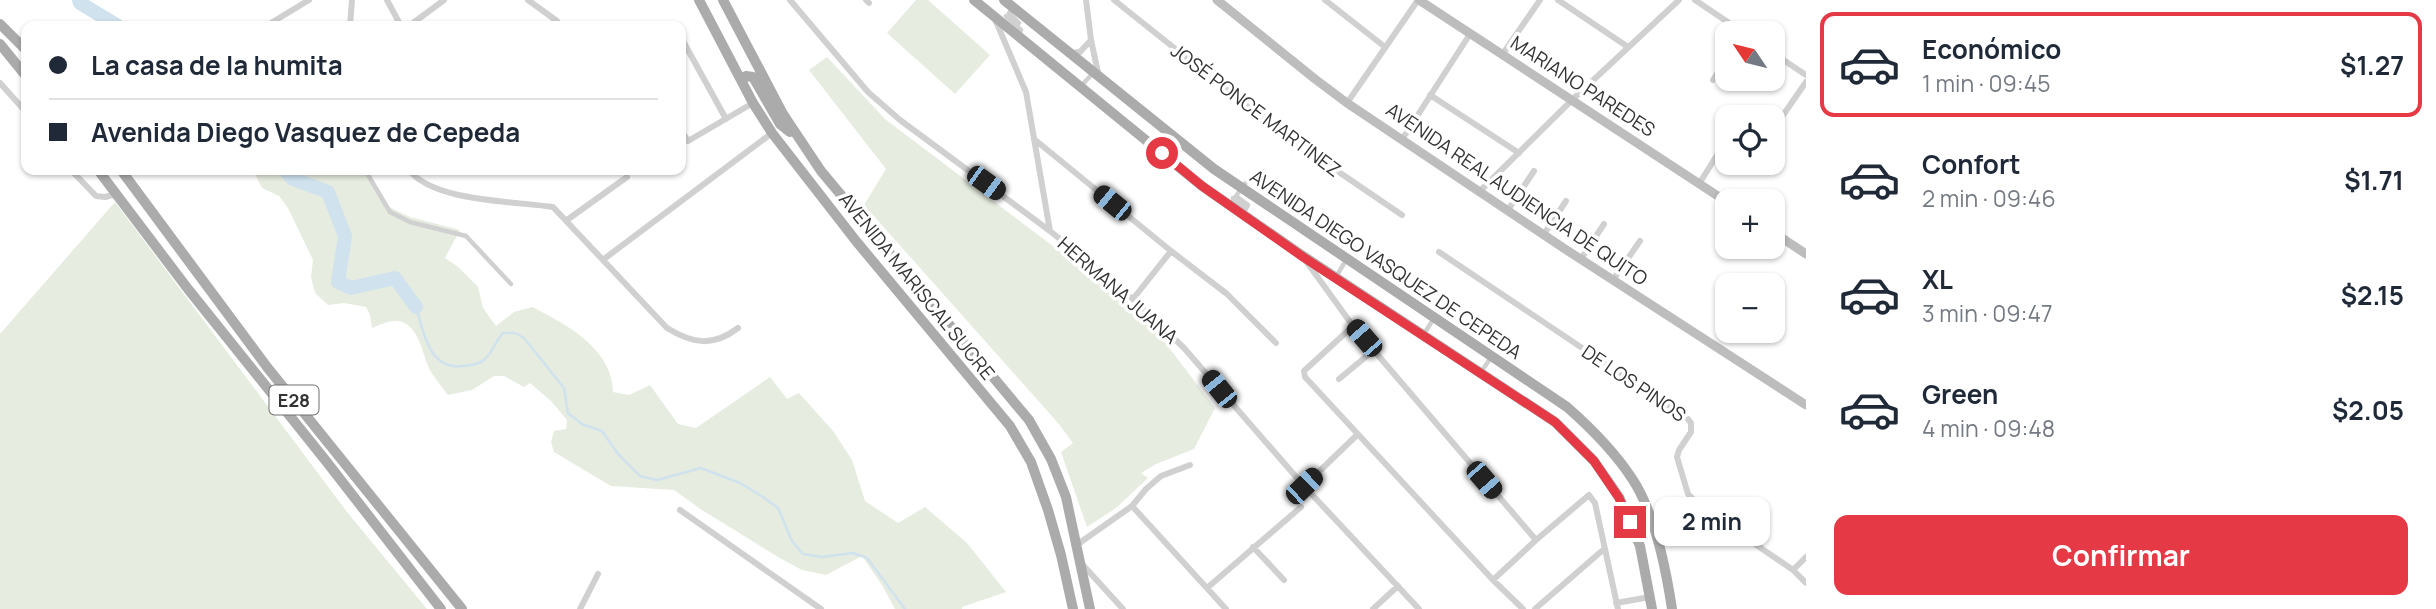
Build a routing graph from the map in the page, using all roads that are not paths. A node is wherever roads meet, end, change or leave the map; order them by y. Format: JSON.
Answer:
{"nodes":[{"id":1,"x":309,"y":0,"type":"edge"},
{"id":2,"x":352,"y":0,"type":"edge"},
{"id":3,"x":387,"y":0,"type":"edge"},
{"id":4,"x":528,"y":0,"type":"edge"},
{"id":5,"x":699,"y":0,"type":"edge"},
{"id":6,"x":723,"y":0,"type":"edge"},
{"id":7,"x":790,"y":0,"type":"edge"},
{"id":8,"x":974,"y":0,"type":"edge"},
{"id":9,"x":1004,"y":0,"type":"edge"},
{"id":10,"x":1086,"y":0,"type":"edge"},
{"id":11,"x":1114,"y":0,"type":"edge"},
{"id":12,"x":1217,"y":0,"type":"edge"},
{"id":13,"x":1325,"y":0,"type":"edge"},
{"id":14,"x":1418,"y":0,"type":"edge"},
{"id":15,"x":1540,"y":0,"type":"edge"},
{"id":16,"x":1558,"y":0,"type":"edge"},
{"id":17,"x":1679,"y":0,"type":"edge"},
{"id":18,"x":1695,"y":0,"type":"edge"},
{"id":19,"x":443,"y":1,"type":"edge"},
{"id":20,"x":1013,"y":7,"type":"junction"},
{"id":21,"x":994,"y":17,"type":"junction"},
{"id":22,"x":274,"y":21,"type":"edge"},
{"id":23,"x":350,"y":21,"type":"edge"},
{"id":24,"x":398,"y":21,"type":"edge"},
{"id":25,"x":416,"y":21,"type":"edge"},
{"id":26,"x":557,"y":21,"type":"edge"},
{"id":27,"x":1726,"y":21,"type":"edge"},
{"id":28,"x":0,"y":24,"type":"edge"},
{"id":29,"x":1470,"y":34,"type":"junction"},
{"id":30,"x":1017,"y":36,"type":"junction"},
{"id":31,"x":1091,"y":40,"type":"junction"},
{"id":32,"x":0,"y":44,"type":"edge"},
{"id":33,"x":21,"y":45,"type":"edge"},
{"id":34,"x":686,"y":46,"type":"edge"},
{"id":35,"x":1385,"y":47,"type":"junction"},
{"id":36,"x":1628,"y":47,"type":"junction"},
{"id":37,"x":1070,"y":53,"type":"junction"},
{"id":38,"x":1502,"y":55,"type":"junction"},
{"id":39,"x":1785,"y":60,"type":"edge"},
{"id":40,"x":21,"y":70,"type":"edge"},
{"id":41,"x":1096,"y":74,"type":"junction"},
{"id":42,"x":1806,"y":75,"type":"edge"},
{"id":43,"x":1715,"y":77,"type":"edge"},
{"id":44,"x":1713,"y":80,"type":"dead end"},
{"id":45,"x":741,"y":81,"type":"junction"},
{"id":46,"x":1806,"y":82,"type":"edge"},
{"id":47,"x":0,"y":83,"type":"edge"},
{"id":48,"x":1081,"y":87,"type":"junction"},
{"id":49,"x":1430,"y":95,"type":"junction"},
{"id":50,"x":1572,"y":100,"type":"junction"},
{"id":51,"x":753,"y":103,"type":"junction"},
{"id":52,"x":1348,"y":103,"type":"junction"},
{"id":53,"x":21,"y":106,"type":"edge"},
{"id":54,"x":1785,"y":112,"type":"edge"},
{"id":55,"x":726,"y":119,"type":"junction"},
{"id":56,"x":772,"y":134,"type":"junction"},
{"id":57,"x":686,"y":138,"type":"edge"},
{"id":58,"x":1402,"y":138,"type":"junction"},
{"id":59,"x":1034,"y":139,"type":"junction"},
{"id":60,"x":801,"y":141,"type":"junction"},
{"id":61,"x":1520,"y":153,"type":"junction"},
{"id":62,"x":1715,"y":158,"type":"edge"},
{"id":63,"x":1534,"y":172,"type":"dead end"},
{"id":64,"x":76,"y":175,"type":"edge"},
{"id":65,"x":102,"y":175,"type":"edge"},
{"id":66,"x":125,"y":175,"type":"edge"},
{"id":67,"x":368,"y":175,"type":"edge"},
{"id":68,"x":414,"y":175,"type":"edge"},
{"id":69,"x":627,"y":177,"type":"dead end"},
{"id":70,"x":1699,"y":184,"type":"junction"},
{"id":71,"x":1245,"y":185,"type":"junction"},
{"id":72,"x":133,"y":186,"type":"junction"},
{"id":73,"x":1480,"y":191,"type":"junction"},
{"id":74,"x":116,"y":194,"type":"junction"},
{"id":75,"x":1715,"y":194,"type":"edge"},
{"id":76,"x":1566,"y":201,"type":"dead end"},
{"id":77,"x":1227,"y":204,"type":"junction"},
{"id":78,"x":1507,"y":210,"type":"junction"},
{"id":79,"x":1402,"y":215,"type":"dead end"},
{"id":80,"x":567,"y":220,"type":"junction"},
{"id":81,"x":1604,"y":224,"type":"dead end"},
{"id":82,"x":1051,"y":231,"type":"junction"},
{"id":83,"x":1544,"y":234,"type":"junction"},
{"id":84,"x":1785,"y":240,"type":"edge"},
{"id":85,"x":856,"y":241,"type":"junction"},
{"id":86,"x":1640,"y":241,"type":"dead end"},
{"id":87,"x":1171,"y":251,"type":"junction"},
{"id":88,"x":1438,"y":252,"type":"dead end"},
{"id":89,"x":1806,"y":254,"type":"edge"},
{"id":90,"x":1303,"y":257,"type":"junction"},
{"id":91,"x":604,"y":259,"type":"junction"},
{"id":92,"x":1346,"y":259,"type":"junction"},
{"id":93,"x":1581,"y":259,"type":"junction"},
{"id":94,"x":1335,"y":277,"type":"junction"},
{"id":95,"x":911,"y":278,"type":"junction"},
{"id":96,"x":1613,"y":280,"type":"junction"},
{"id":97,"x":511,"y":284,"type":"dead end"},
{"id":98,"x":1133,"y":299,"type":"junction"},
{"id":99,"x":1435,"y":317,"type":"junction"},
{"id":100,"x":1353,"y":326,"type":"junction"},
{"id":101,"x":738,"y":328,"type":"dead end"},
{"id":102,"x":1423,"y":335,"type":"junction"},
{"id":103,"x":1276,"y":343,"type":"dead end"},
{"id":104,"x":1374,"y":350,"type":"junction"},
{"id":105,"x":1492,"y":356,"type":"junction"},
{"id":106,"x":1480,"y":373,"type":"junction"},
{"id":107,"x":1339,"y":379,"type":"dead end"},
{"id":108,"x":1806,"y":405,"type":"edge"},
{"id":109,"x":1357,"y":435,"type":"junction"},
{"id":110,"x":337,"y":452,"type":"junction"},
{"id":111,"x":326,"y":461,"type":"junction"},
{"id":112,"x":1190,"y":465,"type":"dead end"},
{"id":113,"x":1304,"y":486,"type":"junction"},
{"id":114,"x":1132,"y":506,"type":"junction"},
{"id":115,"x":1301,"y":507,"type":"dead end"},
{"id":116,"x":680,"y":510,"type":"dead end"},
{"id":117,"x":399,"y":530,"type":"junction"},
{"id":118,"x":387,"y":540,"type":"junction"},
{"id":119,"x":1536,"y":540,"type":"junction"},
{"id":120,"x":1078,"y":544,"type":"junction"},
{"id":121,"x":1253,"y":547,"type":"junction"},
{"id":122,"x":1604,"y":549,"type":"junction"},
{"id":123,"x":1806,"y":557,"type":"edge"},
{"id":124,"x":1082,"y":564,"type":"junction"},
{"id":125,"x":1793,"y":570,"type":"junction"},
{"id":126,"x":598,"y":574,"type":"dead end"},
{"id":127,"x":1284,"y":580,"type":"dead end"},
{"id":128,"x":1493,"y":580,"type":"junction"},
{"id":129,"x":1806,"y":583,"type":"edge"},
{"id":130,"x":1398,"y":586,"type":"junction"},
{"id":131,"x":1207,"y":588,"type":"junction"},
{"id":132,"x":1651,"y":604,"type":"edge"},
{"id":133,"x":1617,"y":606,"type":"edge"},
{"id":134,"x":1672,"y":607,"type":"edge"},
{"id":135,"x":441,"y":609,"type":"edge"},
{"id":136,"x":462,"y":609,"type":"edge"},
{"id":137,"x":580,"y":609,"type":"edge"},
{"id":138,"x":821,"y":609,"type":"edge"},
{"id":139,"x":1073,"y":609,"type":"edge"},
{"id":140,"x":1090,"y":609,"type":"edge"},
{"id":141,"x":1123,"y":609,"type":"edge"},
{"id":142,"x":1226,"y":609,"type":"edge"},
{"id":143,"x":1373,"y":609,"type":"edge"},
{"id":144,"x":1419,"y":609,"type":"edge"},
{"id":145,"x":1523,"y":609,"type":"edge"},
{"id":146,"x":1535,"y":609,"type":"edge"}],
"edges":[{"from":1,"to":22,"type":"street"},
{"from":2,"to":23,"type":"street"},
{"from":3,"to":24,"type":"street"},
{"from":4,"to":26,"type":"street"},
{"from":5,"to":45,"type":"main road","name":"AVENIDA MARISCAL SUCRE"},
{"from":6,"to":60,"type":"main road","name":"AVENIDA MARISCAL SUCRE"},
{"from":7,"to":82,"type":"street","name":"HERMANA JUANA"},
{"from":8,"to":21,"type":"main road","name":"AVENIDA DIEGO VASQUEZ DE CEPEDA"},
{"from":9,"to":20,"type":"main road","name":"AVENIDA DIEGO VASQUEZ DE CEPEDA"},
{"from":10,"to":31,"type":"street"},
{"from":11,"to":79,"type":"street","name":"JOSÉ PONCE MARTINEZ"},
{"from":12,"to":52,"type":"main road","name":"AVENIDA REAL AUDIENCIA DE QUITO"},
{"from":13,"to":35,"type":"street"},
{"from":14,"to":29,"type":"main road","name":"MARIANO PAREDES"},
{"from":14,"to":35,"type":"street"},
{"from":15,"to":38,"type":"street"},
{"from":16,"to":36,"type":"street"},
{"from":17,"to":36,"type":"street"},
{"from":18,"to":27,"type":"street"},
{"from":19,"to":25,"type":"street"},
{"from":20,"to":30,"type":"street"},
{"from":20,"to":37,"type":"main road","name":"AVENIDA DIEGO VASQUEZ DE CEPEDA"},
{"from":21,"to":30,"type":"main road","name":"AVENIDA DIEGO VASQUEZ DE CEPEDA"},
{"from":21,"to":59,"type":"street"},
{"from":28,"to":33,"type":"main road"},
{"from":29,"to":38,"type":"main road","name":"MARIANO PAREDES"},
{"from":29,"to":49,"type":"street"},
{"from":30,"to":48,"type":"main road","name":"AVENIDA DIEGO VASQUEZ DE CEPEDA"},
{"from":31,"to":37,"type":"street"},
{"from":31,"to":41,"type":"street"},
{"from":32,"to":40,"type":"main road"},
{"from":34,"to":55,"type":"street"},
{"from":35,"to":52,"type":"street"},
{"from":36,"to":50,"type":"street"},
{"from":37,"to":41,"type":"main road","name":"AVENIDA DIEGO VASQUEZ DE CEPEDA"},
{"from":38,"to":50,"type":"main road","name":"MARIANO PAREDES"},
{"from":39,"to":42,"type":"street"},
{"from":41,"to":48,"type":"street"},
{"from":41,"to":71,"type":"main road","name":"AVENIDA DIEGO VASQUEZ DE CEPEDA"},
{"from":43,"to":44,"type":"street"},
{"from":45,"to":51,"type":"main road","name":"AVENIDA MARISCAL SUCRE"},
{"from":45,"to":60,"type":"main road"},
{"from":46,"to":54,"type":"street"},
{"from":47,"to":53,"type":"street"},
{"from":48,"to":77,"type":"main road","name":"AVENIDA DIEGO VASQUEZ DE CEPEDA"},
{"from":49,"to":58,"type":"street"},
{"from":49,"to":61,"type":"street"},
{"from":50,"to":61,"type":"street"},
{"from":50,"to":70,"type":"main road","name":"MARIANO PAREDES"},
{"from":51,"to":55,"type":"street"},
{"from":51,"to":56,"type":"main road","name":"AVENIDA MARISCAL SUCRE"},
{"from":52,"to":58,"type":"main road","name":"AVENIDA REAL AUDIENCIA DE QUITO"},
{"from":55,"to":57,"type":"street"},
{"from":56,"to":85,"type":"main road","name":"AVENIDA MARISCAL SUCRE"},
{"from":56,"to":91,"type":"street"},
{"from":58,"to":73,"type":"main road","name":"AVENIDA REAL AUDIENCIA DE QUITO"},
{"from":59,"to":82,"type":"street"},
{"from":59,"to":87,"type":"street"},
{"from":60,"to":95,"type":"main road","name":"AVENIDA MARISCAL SUCRE"},
{"from":61,"to":73,"type":"street"},
{"from":62,"to":70,"type":"street"},
{"from":63,"to":78,"type":"street"},
{"from":64,"to":74,"type":"street"},
{"from":65,"to":74,"type":"main road","number":"E28"},
{"from":66,"to":72,"type":"main road","number":"E28"},
{"from":67,"to":97,"type":"street"},
{"from":68,"to":80,"type":"street"},
{"from":69,"to":80,"type":"street"},
{"from":70,"to":75,"type":"main road","name":"MARIANO PAREDES"},
{"from":71,"to":77,"type":"street"},
{"from":71,"to":92,"type":"main road","name":"AVENIDA DIEGO VASQUEZ DE CEPEDA"},
{"from":72,"to":74,"type":"main road"},
{"from":72,"to":110,"type":"main road","number":"E28"},
{"from":73,"to":78,"type":"main road","name":"AVENIDA REAL AUDIENCIA DE QUITO"},
{"from":74,"to":111,"type":"main road","number":"E28"},
{"from":76,"to":83,"type":"street"},
{"from":77,"to":90,"type":"main road","name":"AVENIDA DIEGO VASQUEZ DE CEPEDA"},
{"from":78,"to":83,"type":"main road","name":"AVENIDA REAL AUDIENCIA DE QUITO"},
{"from":80,"to":91,"type":"street"},
{"from":81,"to":93,"type":"street"},
{"from":82,"to":98,"type":"street","name":"HERMANA JUANA"},
{"from":83,"to":93,"type":"main road","name":"AVENIDA REAL AUDIENCIA DE QUITO"},
{"from":84,"to":89,"type":"main road"},
{"from":85,"to":95,"type":"main road"},
{"from":85,"to":139,"type":"main road","name":"AVENIDA MARISCAL SUCRE"},
{"from":86,"to":96,"type":"street"},
{"from":87,"to":98,"type":"street"},
{"from":87,"to":103,"type":"street"},
{"from":88,"to":125,"type":"street","name":"DE LOS PINOS"},
{"from":90,"to":94,"type":"main road","name":"AVENIDA DIEGO VASQUEZ DE CEPEDA"},
{"from":90,"to":100,"type":"street"},
{"from":91,"to":101,"type":"street"},
{"from":92,"to":94,"type":"street"},
{"from":92,"to":99,"type":"main road","name":"AVENIDA DIEGO VASQUEZ DE CEPEDA"},
{"from":93,"to":96,"type":"main road","name":"AVENIDA REAL AUDIENCIA DE QUITO"},
{"from":94,"to":102,"type":"main road","name":"AVENIDA DIEGO VASQUEZ DE CEPEDA"},
{"from":95,"to":120,"type":"main road","name":"AVENIDA MARISCAL SUCRE"},
{"from":96,"to":108,"type":"main road","name":"AVENIDA REAL AUDIENCIA DE QUITO"},
{"from":98,"to":113,"type":"street","name":"HERMANA JUANA"},
{"from":99,"to":102,"type":"street"},
{"from":99,"to":105,"type":"main road","name":"AVENIDA DIEGO VASQUEZ DE CEPEDA"},
{"from":100,"to":104,"type":"street"},
{"from":100,"to":109,"type":"street"},
{"from":102,"to":106,"type":"main road","name":"AVENIDA DIEGO VASQUEZ DE CEPEDA"},
{"from":104,"to":107,"type":"street"},
{"from":104,"to":119,"type":"street"},
{"from":105,"to":106,"type":"street"},
{"from":105,"to":134,"type":"main road","name":"AVENIDA DIEGO VASQUEZ DE CEPEDA"},
{"from":106,"to":132,"type":"main road","name":"AVENIDA DIEGO VASQUEZ DE CEPEDA"},
{"from":109,"to":113,"type":"street"},
{"from":109,"to":128,"type":"street"},
{"from":110,"to":111,"type":"main road"},
{"from":110,"to":117,"type":"main road","number":"E28"},
{"from":111,"to":118,"type":"main road","number":"E28"},
{"from":112,"to":114,"type":"street"},
{"from":113,"to":130,"type":"street","name":"HERMANA JUANA"},
{"from":114,"to":120,"type":"street"},
{"from":114,"to":131,"type":"street"},
{"from":115,"to":121,"type":"street"},
{"from":116,"to":138,"type":"street"},
{"from":117,"to":118,"type":"main road"},
{"from":117,"to":136,"type":"main road","number":"E28"},
{"from":118,"to":135,"type":"main road","number":"E28"},
{"from":119,"to":122,"type":"street"},
{"from":119,"to":128,"type":"street"},
{"from":120,"to":124,"type":"main road","name":"AVENIDA MARISCAL SUCRE"},
{"from":121,"to":127,"type":"street"},
{"from":121,"to":131,"type":"street"},
{"from":122,"to":133,"type":"street"},
{"from":122,"to":146,"type":"street"},
{"from":123,"to":125,"type":"street"},
{"from":124,"to":140,"type":"main road","name":"AVENIDA MARISCAL SUCRE"},
{"from":124,"to":141,"type":"street"},
{"from":125,"to":129,"type":"street","name":"DE LOS PINOS"},
{"from":126,"to":137,"type":"street"},
{"from":128,"to":145,"type":"street"},
{"from":130,"to":143,"type":"street"},
{"from":130,"to":144,"type":"street","name":"HERMANA JUANA"},
{"from":131,"to":142,"type":"street"},
{"from":132,"to":133,"type":"street"},
{"from":132,"to":134,"type":"main road"}]}
